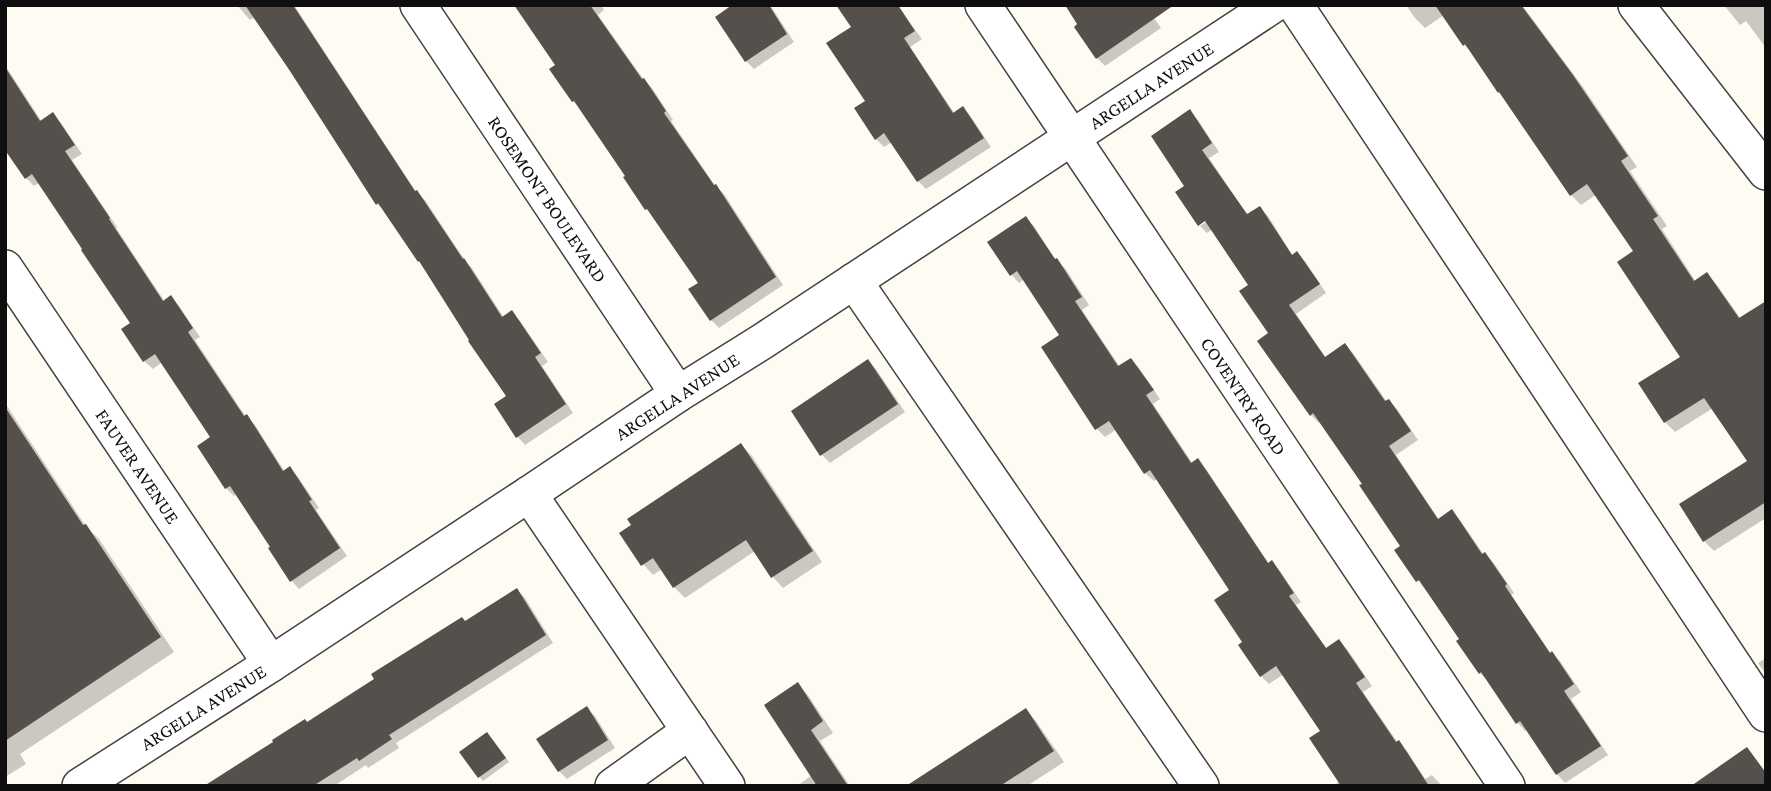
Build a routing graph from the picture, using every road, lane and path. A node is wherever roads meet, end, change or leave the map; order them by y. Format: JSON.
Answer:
{"nodes":[{"id":1,"x":418,"y":5,"type":"edge"},
{"id":2,"x":983,"y":5,"type":"edge"},
{"id":3,"x":1273,"y":5,"type":"edge"},
{"id":4,"x":1295,"y":5,"type":"edge"},
{"id":5,"x":1636,"y":5,"type":"edge"},
{"id":6,"x":1071,"y":137,"type":"junction"},
{"id":7,"x":1766,"y":172,"type":"edge"},
{"id":8,"x":5,"y":268,"type":"edge"},
{"id":9,"x":854,"y":281,"type":"junction"},
{"id":10,"x":678,"y":394,"type":"junction"},
{"id":11,"x":529,"y":494,"type":"junction"},
{"id":12,"x":271,"y":664,"type":"junction"},
{"id":13,"x":1766,"y":714,"type":"edge"},
{"id":14,"x":690,"y":731,"type":"junction"},
{"id":15,"x":80,"y":786,"type":"edge"},
{"id":16,"x":613,"y":786,"type":"edge"},
{"id":17,"x":727,"y":786,"type":"edge"},
{"id":18,"x":1201,"y":786,"type":"edge"},
{"id":19,"x":1507,"y":786,"type":"edge"}],
"edges":[{"from":1,"to":10,"type":"street","name":"ROSEMONT BOULEVARD"},
{"from":2,"to":6,"type":"street","name":"COVENTRY ROAD"},
{"from":3,"to":6,"type":"street","name":"ARGELLA AVENUE"},
{"from":4,"to":13,"type":"street"},
{"from":5,"to":7,"type":"street"},
{"from":6,"to":9,"type":"street","name":"ARGELLA AVENUE"},
{"from":6,"to":19,"type":"street","name":"COVENTRY ROAD"},
{"from":8,"to":12,"type":"street","name":"FAUVER AVENUE"},
{"from":9,"to":10,"type":"street","name":"ARGELLA AVENUE"},
{"from":9,"to":18,"type":"street"},
{"from":10,"to":11,"type":"street","name":"ARGELLA AVENUE"},
{"from":11,"to":12,"type":"street","name":"ARGELLA AVENUE"},
{"from":11,"to":14,"type":"street"},
{"from":12,"to":15,"type":"street","name":"ARGELLA AVENUE"},
{"from":14,"to":16,"type":"street"},
{"from":14,"to":17,"type":"street"}]}
